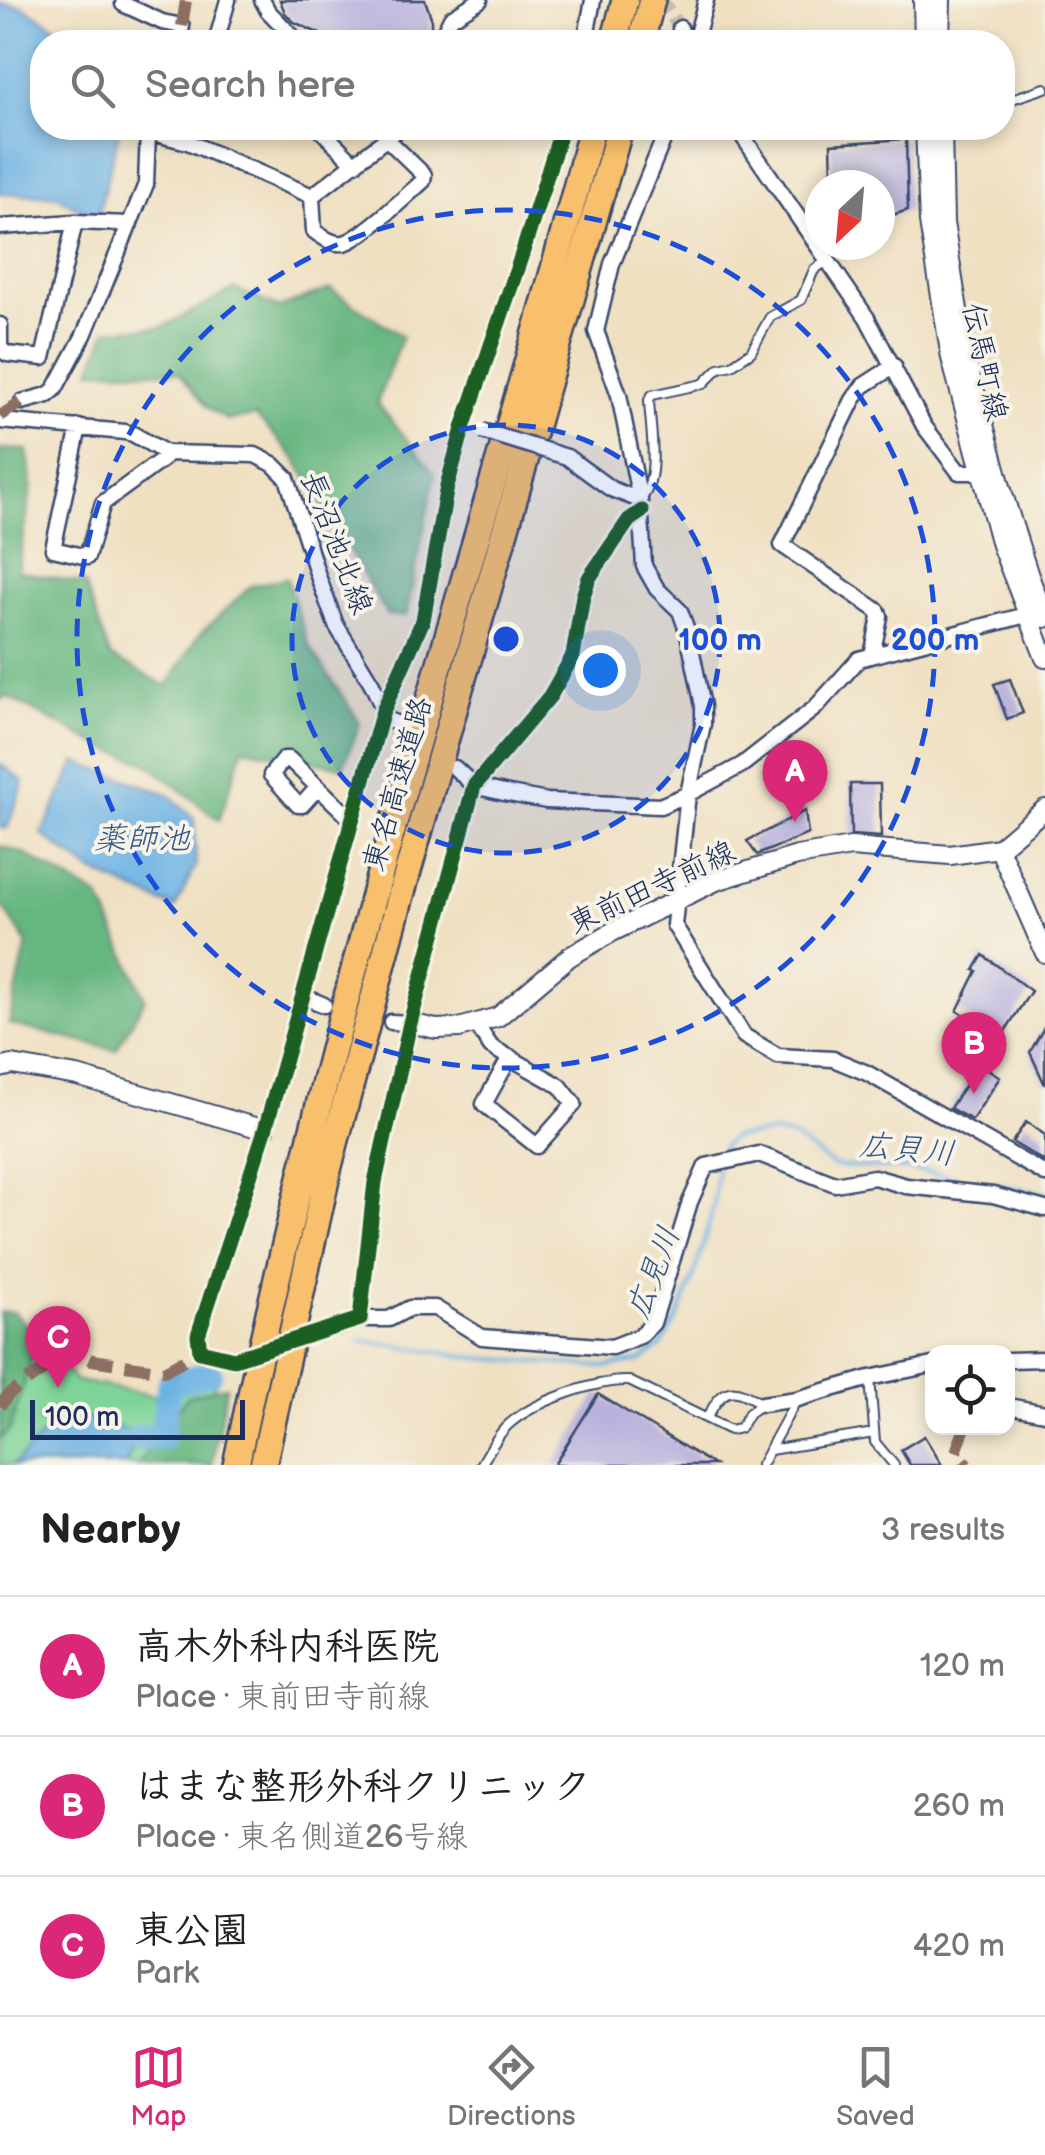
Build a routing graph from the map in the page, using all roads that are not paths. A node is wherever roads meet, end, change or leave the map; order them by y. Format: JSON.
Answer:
{"nodes":[{"id":1,"x":228,"y":0,"type":"edge"},
{"id":2,"x":262,"y":0,"type":"edge"},
{"id":3,"x":480,"y":0,"type":"edge"},
{"id":4,"x":592,"y":0,"type":"edge"},
{"id":5,"x":624,"y":0,"type":"edge"},
{"id":6,"x":652,"y":0,"type":"edge"},
{"id":7,"x":706,"y":0,"type":"edge"},
{"id":8,"x":923,"y":0,"type":"edge"},
{"id":9,"x":941,"y":0,"type":"edge"},
{"id":10,"x":120,"y":1,"type":"edge"},
{"id":11,"x":181,"y":30,"type":"edge"},
{"id":12,"x":219,"y":30,"type":"edge"},
{"id":13,"x":287,"y":30,"type":"edge"},
{"id":14,"x":446,"y":30,"type":"edge"},
{"id":15,"x":586,"y":30,"type":"edge"},
{"id":16,"x":617,"y":30,"type":"edge"},
{"id":17,"x":644,"y":30,"type":"edge"},
{"id":18,"x":698,"y":30,"type":"edge"},
{"id":19,"x":924,"y":30,"type":"edge"},
{"id":20,"x":940,"y":30,"type":"edge"},
{"id":21,"x":1045,"y":88,"type":"edge"},
{"id":22,"x":1015,"y":98,"type":"edge"},
{"id":23,"x":146,"y":140,"type":"edge"},
{"id":24,"x":200,"y":140,"type":"edge"},
{"id":25,"x":332,"y":140,"type":"edge"},
{"id":26,"x":386,"y":140,"type":"edge"},
{"id":27,"x":388,"y":140,"type":"edge"},
{"id":28,"x":558,"y":140,"type":"edge"},
{"id":29,"x":589,"y":140,"type":"edge"},
{"id":30,"x":617,"y":140,"type":"edge"},
{"id":31,"x":663,"y":140,"type":"edge"},
{"id":32,"x":745,"y":140,"type":"edge"},
{"id":33,"x":926,"y":140,"type":"edge"},
{"id":34,"x":942,"y":140,"type":"edge"},
{"id":35,"x":355,"y":164,"type":"junction"},
{"id":36,"x":312,"y":196,"type":"junction"},
{"id":37,"x":75,"y":222,"type":"junction"},
{"id":38,"x":130,"y":224,"type":"junction"},
{"id":39,"x":0,"y":227,"type":"edge"},
{"id":40,"x":805,"y":227,"type":"edge"},
{"id":41,"x":828,"y":260,"type":"joint"},
{"id":42,"x":0,"y":325,"type":"edge"},
{"id":43,"x":894,"y":366,"type":"junction"},
{"id":44,"x":22,"y":402,"type":"dead end"},
{"id":45,"x":0,"y":420,"type":"edge"},
{"id":46,"x":464,"y":425,"type":"junction"},
{"id":47,"x":79,"y":428,"type":"junction"},
{"id":48,"x":166,"y":453,"type":"junction"},
{"id":49,"x":988,"y":470,"type":"junction"},
{"id":50,"x":641,"y":505,"type":"junction"},
{"id":51,"x":1040,"y":613,"type":"edge"},
{"id":52,"x":872,"y":655,"type":"junction"},
{"id":53,"x":1045,"y":658,"type":"edge"},
{"id":54,"x":384,"y":710,"type":"junction"},
{"id":55,"x":406,"y":726,"type":"dead end"},
{"id":56,"x":455,"y":768,"type":"dead end"},
{"id":57,"x":474,"y":786,"type":"junction"},
{"id":58,"x":318,"y":787,"type":"dead end"},
{"id":59,"x":688,"y":794,"type":"junction"},
{"id":60,"x":1045,"y":809,"type":"edge"},
{"id":61,"x":352,"y":820,"type":"junction"},
{"id":62,"x":999,"y":848,"type":"junction"},
{"id":63,"x":676,"y":900,"type":"junction"},
{"id":64,"x":1045,"y":953,"type":"edge"},
{"id":65,"x":303,"y":996,"type":"junction"},
{"id":66,"x":324,"y":1005,"type":"dead end"},
{"id":67,"x":400,"y":1022,"type":"junction"},
{"id":68,"x":476,"y":1024,"type":"junction"},
{"id":69,"x":510,"y":1057,"type":"junction"},
{"id":70,"x":0,"y":1068,"type":"edge"},
{"id":71,"x":265,"y":1130,"type":"junction"},
{"id":72,"x":1045,"y":1174,"type":"edge"},
{"id":73,"x":1045,"y":1209,"type":"edge"},
{"id":74,"x":360,"y":1319,"type":"junction"},
{"id":75,"x":338,"y":1327,"type":"tunnel mouth"},
{"id":76,"x":234,"y":1359,"type":"dead end"},
{"id":77,"x":1015,"y":1360,"type":"edge"},
{"id":78,"x":1045,"y":1360,"type":"edge"},
{"id":79,"x":925,"y":1366,"type":"edge"},
{"id":80,"x":870,"y":1378,"type":"junction"},
{"id":81,"x":797,"y":1399,"type":"junction"},
{"id":82,"x":762,"y":1404,"type":"junction"},
{"id":83,"x":1015,"y":1407,"type":"edge"},
{"id":84,"x":1045,"y":1413,"type":"edge"},
{"id":85,"x":707,"y":1418,"type":"junction"},
{"id":86,"x":874,"y":1433,"type":"junction"},
{"id":87,"x":770,"y":1450,"type":"junction"},
{"id":88,"x":236,"y":1465,"type":"edge"},
{"id":89,"x":262,"y":1465,"type":"edge"},
{"id":90,"x":481,"y":1465,"type":"edge"},
{"id":91,"x":761,"y":1465,"type":"edge"},
{"id":92,"x":894,"y":1465,"type":"edge"}],
"edges":[{"from":1,"to":12,"type":"street"},
{"from":2,"to":13,"type":"street"},
{"from":3,"to":14,"type":"street"},
{"from":4,"to":15,"type":"street"},
{"from":5,"to":16,"type":"highway"},
{"from":6,"to":17,"type":"highway"},
{"from":7,"to":18,"type":"street"},
{"from":8,"to":19,"type":"street"},
{"from":9,"to":20,"type":"street"},
{"from":10,"to":11,"type":"street"},
{"from":21,"to":22,"type":"lane"},
{"from":23,"to":38,"type":"street"},
{"from":24,"to":36,"type":"street"},
{"from":25,"to":35,"type":"street"},
{"from":26,"to":35,"type":"street"},
{"from":27,"to":36,"type":"street"},
{"from":28,"to":46,"type":"street"},
{"from":29,"to":88,"type":"highway","name":"東名高速道路"},
{"from":30,"to":89,"type":"highway","name":"東名高速道路"},
{"from":31,"to":50,"type":"street"},
{"from":32,"to":40,"type":"street"},
{"from":33,"to":49,"type":"street","name":"伝馬町線"},
{"from":34,"to":49,"type":"street","name":"伝馬町線"},
{"from":35,"to":36,"type":"street"},
{"from":37,"to":38,"type":"street"},
{"from":37,"to":39,"type":"street"},
{"from":37,"to":42,"type":"street"},
{"from":38,"to":44,"type":"street"},
{"from":41,"to":43,"type":"street"},
{"from":41,"to":50,"type":"lane"},
{"from":43,"to":49,"type":"street"},
{"from":43,"to":52,"type":"street"},
{"from":45,"to":47,"type":"street","name":"長沼池北線"},
{"from":46,"to":50,"type":"street","bridge":true},
{"from":46,"to":54,"type":"street"},
{"from":47,"to":48,"type":"street","name":"長沼池北線"},
{"from":47,"to":48,"type":"street"},
{"from":48,"to":54,"type":"street","name":"長沼池北線"},
{"from":49,"to":51,"type":"street","name":"伝馬町線"},
{"from":50,"to":57,"type":"street"},
{"from":50,"to":59,"type":"street"},
{"from":51,"to":52,"type":"street"},
{"from":51,"to":53,"type":"street","name":"伝馬町線"},
{"from":52,"to":59,"type":"street"},
{"from":54,"to":55,"type":"street"},
{"from":54,"to":61,"type":"street"},
{"from":56,"to":57,"type":"street"},
{"from":57,"to":59,"type":"street"},
{"from":57,"to":67,"type":"street"},
{"from":58,"to":61,"type":"street"},
{"from":59,"to":63,"type":"street"},
{"from":60,"to":62,"type":"street"},
{"from":61,"to":65,"type":"street"},
{"from":62,"to":63,"type":"street","name":"東前田寺前線"},
{"from":62,"to":64,"type":"street"},
{"from":63,"to":68,"type":"street","name":"東前田寺前線"},
{"from":63,"to":72,"type":"street"},
{"from":65,"to":66,"type":"street"},
{"from":65,"to":71,"type":"street"},
{"from":67,"to":68,"type":"street","name":"東前田寺前線"},
{"from":67,"to":74,"type":"street"},
{"from":68,"to":69,"type":"street"},
{"from":69,"to":69,"type":"street"},
{"from":70,"to":71,"type":"street"},
{"from":71,"to":76,"type":"street"},
{"from":73,"to":74,"type":"street"},
{"from":74,"to":75,"type":"street"},
{"from":77,"to":78,"type":"street"},
{"from":79,"to":80,"type":"street"},
{"from":80,"to":81,"type":"street"},
{"from":80,"to":86,"type":"lane"},
{"from":81,"to":82,"type":"street"},
{"from":81,"to":87,"type":"lane"},
{"from":82,"to":85,"type":"lane"},
{"from":82,"to":85,"type":"lane"},
{"from":83,"to":84,"type":"street"},
{"from":85,"to":90,"type":"lane"},
{"from":86,"to":87,"type":"lane"},
{"from":86,"to":92,"type":"lane"},
{"from":87,"to":91,"type":"lane"}]}
